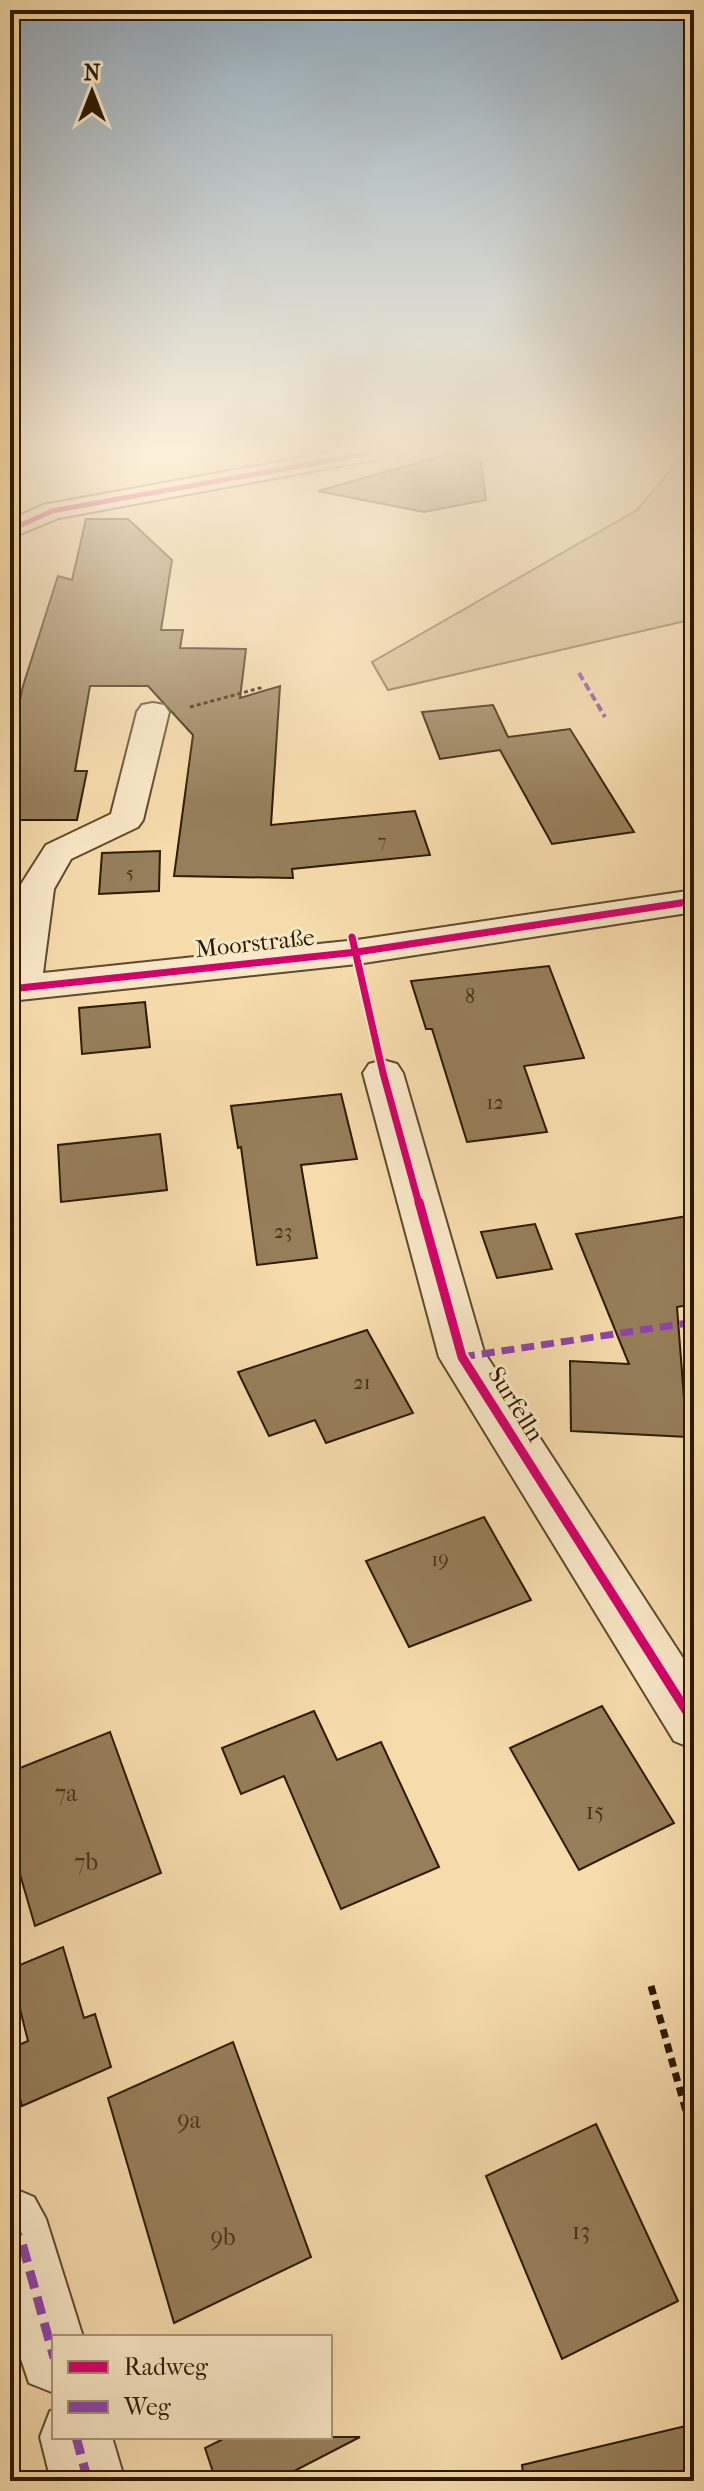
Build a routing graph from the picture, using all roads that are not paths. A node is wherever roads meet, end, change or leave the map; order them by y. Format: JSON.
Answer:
{"nodes":[{"id":1,"x":153,"y":712,"type":"dead end"},
{"id":2,"x":694,"y":901,"type":"edge"},
{"id":3,"x":16,"y":988,"type":"edge"},
{"id":4,"x":383,"y":1073,"type":"dead end"},
{"id":5,"x":694,"y":1723,"type":"edge"},
{"id":6,"x":10,"y":2221,"type":"edge"},
{"id":7,"x":52,"y":2351,"type":"edge"},
{"id":8,"x":77,"y":2439,"type":"edge"},
{"id":9,"x":88,"y":2481,"type":"edge"}],
"edges":[{"from":1,"to":3,"type":"street","name":"Moorstraße"},
{"from":2,"to":3,"type":"street","name":"Moorstraße"},
{"from":4,"to":5,"type":"street","name":"Surfelln"},
{"from":6,"to":7,"type":"street"},
{"from":8,"to":9,"type":"street"}]}
